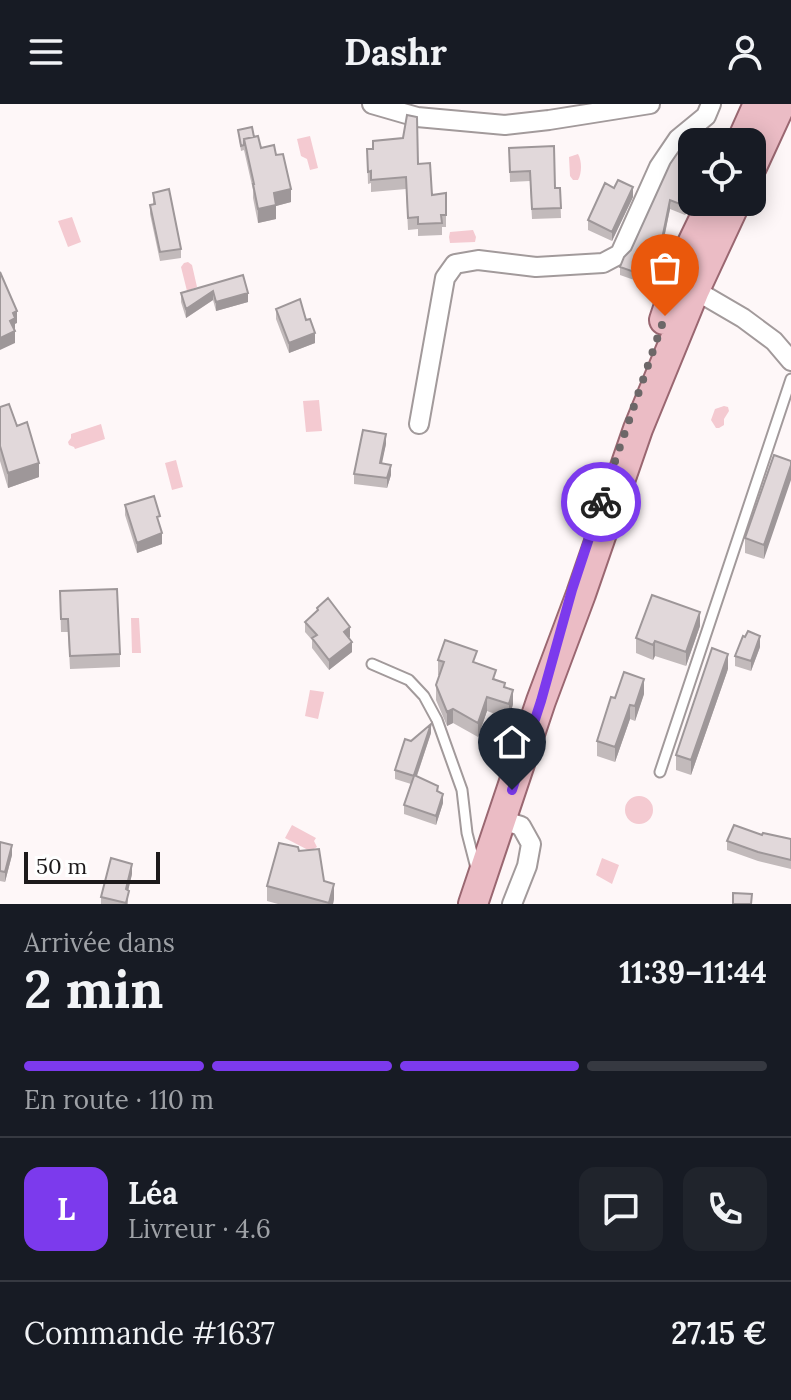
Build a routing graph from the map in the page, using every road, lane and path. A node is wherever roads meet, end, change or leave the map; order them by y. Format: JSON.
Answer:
{"nodes":[{"id":1,"x":372,"y":104,"type":"edge"},
{"id":2,"x":650,"y":104,"type":"edge"},
{"id":3,"x":711,"y":104,"type":"edge"},
{"id":4,"x":758,"y":104,"type":"edge"},
{"id":5,"x":781,"y":104,"type":"edge"},
{"id":6,"x":747,"y":128,"type":"edge"},
{"id":7,"x":766,"y":137,"type":"edge"},
{"id":8,"x":705,"y":216,"type":"edge"},
{"id":9,"x":729,"y":216,"type":"edge"},
{"id":10,"x":684,"y":260,"type":"junction"},
{"id":11,"x":695,"y":290,"type":"junction"},
{"id":12,"x":791,"y":361,"type":"edge"},
{"id":13,"x":791,"y":379,"type":"edge"},
{"id":14,"x":419,"y":424,"type":"dead end"},
{"id":15,"x":372,"y":664,"type":"dead end"},
{"id":16,"x":541,"y":701,"type":"junction"},
{"id":17,"x":660,"y":772,"type":"dead end"},
{"id":18,"x":502,"y":820,"type":"junction"},
{"id":19,"x":476,"y":894,"type":"edge"},
{"id":20,"x":512,"y":904,"type":"edge"}],
"edges":[{"from":1,"to":2,"type":"street"},
{"from":3,"to":14,"type":"street"},
{"from":4,"to":6,"type":"main road"},
{"from":5,"to":7,"type":"main road"},
{"from":8,"to":10,"type":"main road"},
{"from":9,"to":11,"type":"main road"},
{"from":10,"to":11,"type":"street"},
{"from":10,"to":16,"type":"main road"},
{"from":11,"to":12,"type":"street"},
{"from":11,"to":16,"type":"main road"},
{"from":13,"to":17,"type":"lane"},
{"from":15,"to":19,"type":"lane"},
{"from":16,"to":18,"type":"main road"},
{"from":18,"to":19,"type":"main road"},
{"from":18,"to":20,"type":"street"}]}
